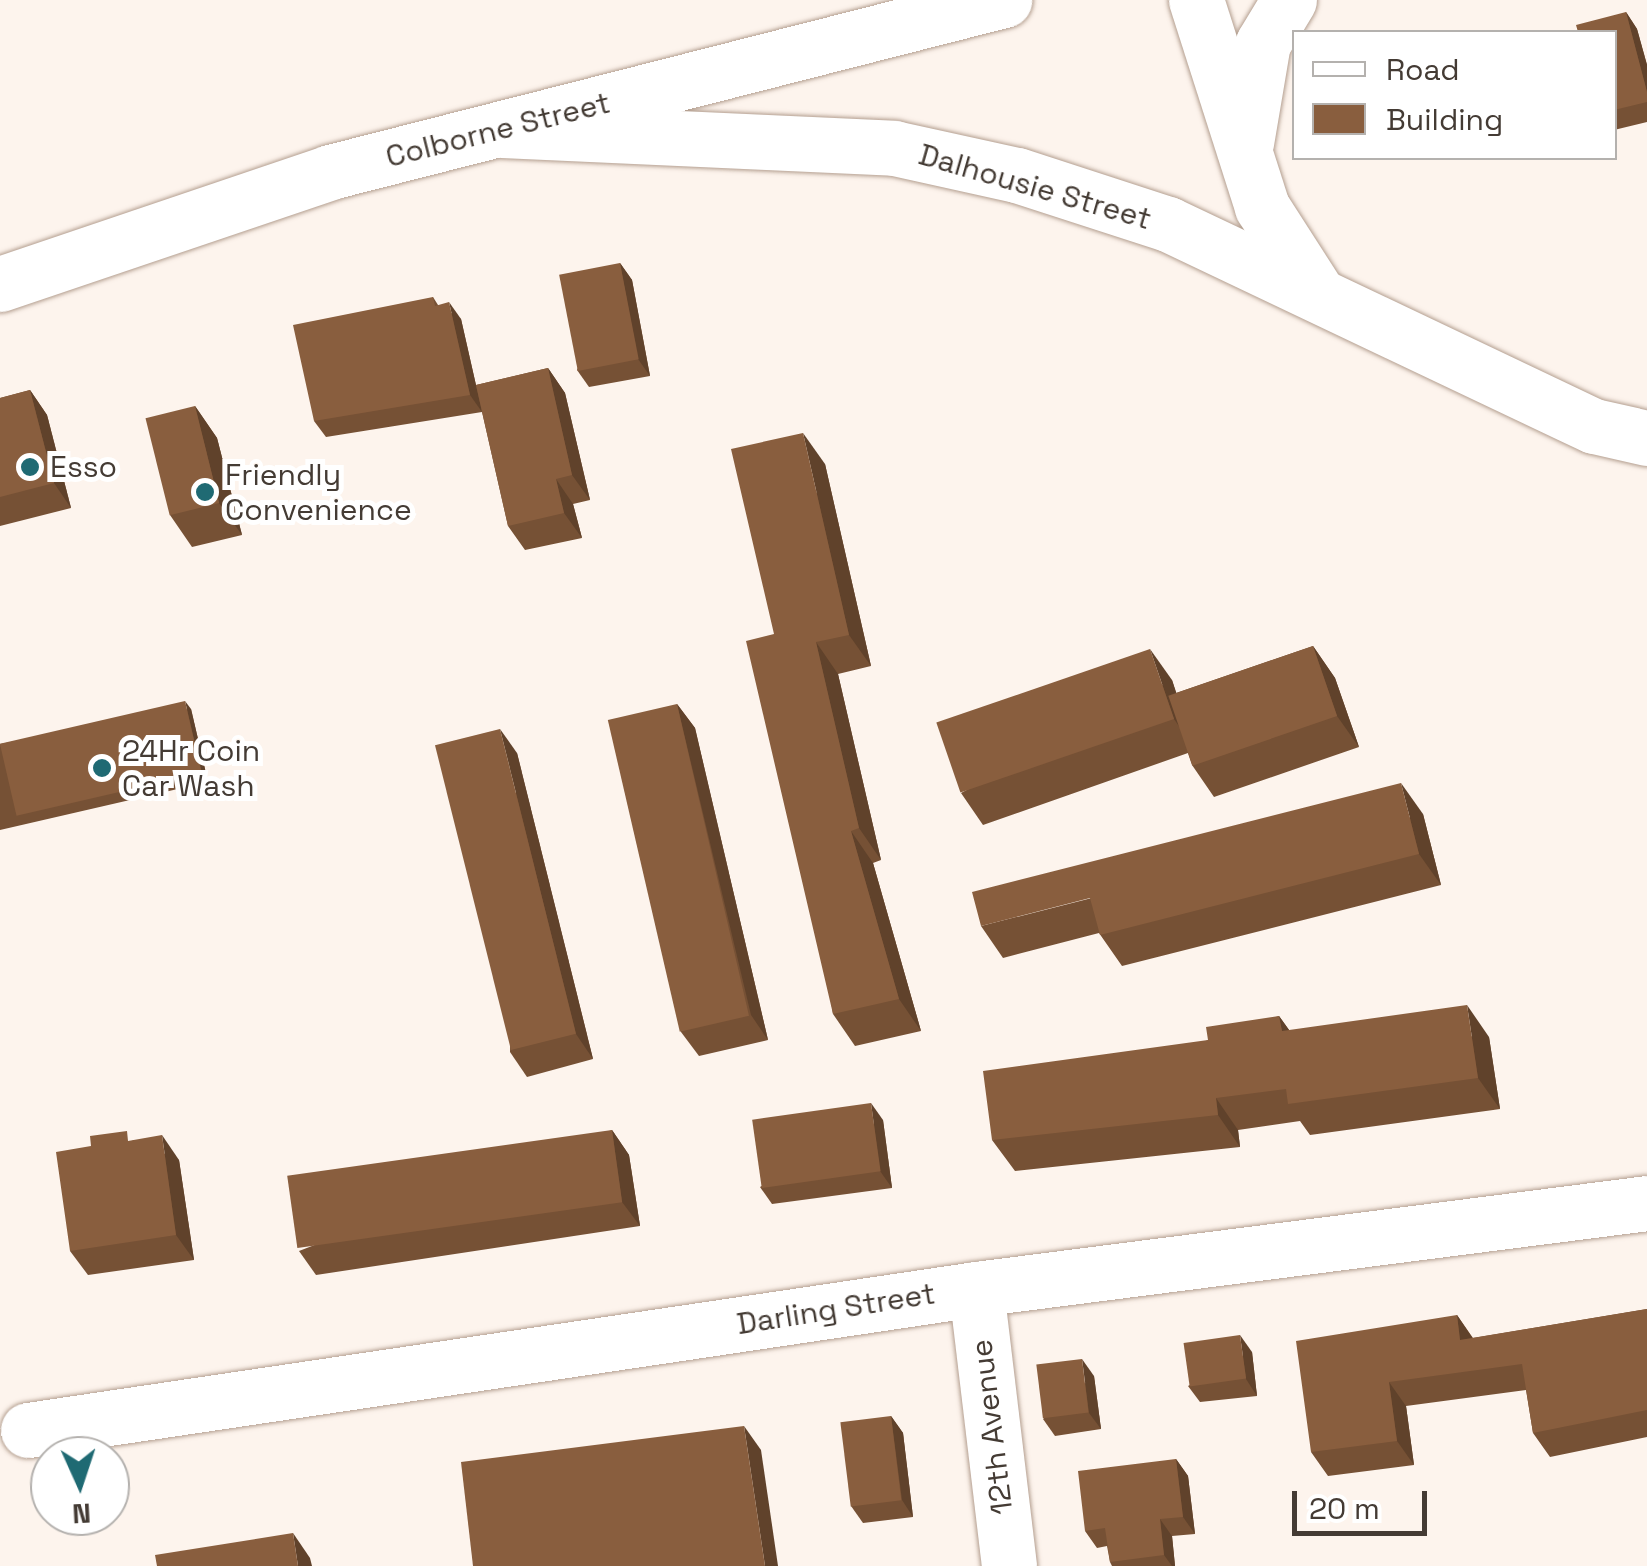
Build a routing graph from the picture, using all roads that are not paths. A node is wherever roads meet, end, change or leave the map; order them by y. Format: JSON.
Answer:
{"nodes":[{"id":1,"x":1004,"y":0,"type":"edge"},
{"id":2,"x":1196,"y":0,"type":"edge"},
{"id":3,"x":1289,"y":0,"type":"edge"},
{"id":4,"x":502,"y":130,"type":"junction"},
{"id":5,"x":1244,"y":160,"type":"junction"},
{"id":6,"x":0,"y":284,"type":"edge"},
{"id":7,"x":1314,"y":288,"type":"junction"},
{"id":8,"x":1647,"y":438,"type":"edge"},
{"id":9,"x":1647,"y":1202,"type":"edge"},
{"id":10,"x":976,"y":1288,"type":"junction"},
{"id":11,"x":28,"y":1430,"type":"dead end"},
{"id":12,"x":1009,"y":1566,"type":"edge"}],
"edges":[{"from":1,"to":4,"type":"main road","name":"Colborne Street"},
{"from":2,"to":5,"type":"main road","name":"Dalhousie Street"},
{"from":3,"to":5,"type":"main road"},
{"from":4,"to":6,"type":"main road","name":"Colborne Street"},
{"from":4,"to":7,"type":"main road","name":"Dalhousie Street"},
{"from":5,"to":7,"type":"main road","name":"Dalhousie Street"},
{"from":7,"to":8,"type":"main road","name":"Dalhousie Street"},
{"from":9,"to":10,"type":"main road","name":"Darling Street"},
{"from":10,"to":11,"type":"main road","name":"Darling Street"},
{"from":10,"to":12,"type":"main road","name":"12th Avenue"}]}
